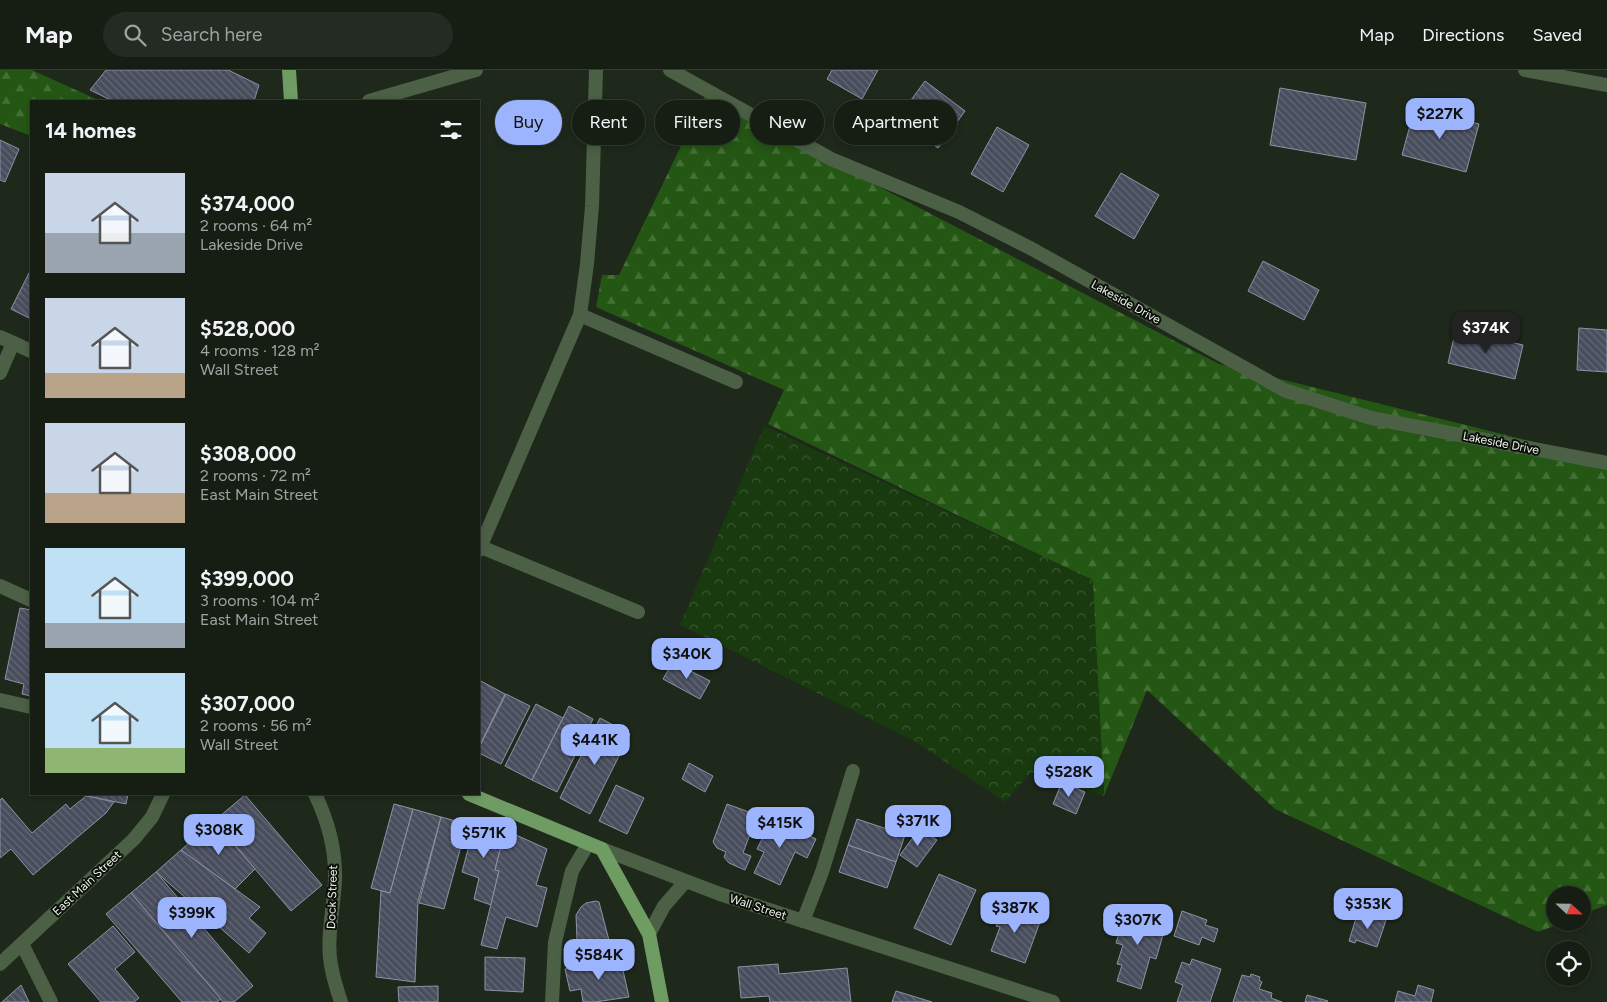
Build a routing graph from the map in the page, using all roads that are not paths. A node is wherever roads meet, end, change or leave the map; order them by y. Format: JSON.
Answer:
{"nodes":[{"id":1,"x":289,"y":70,"type":"edge"},
{"id":2,"x":476,"y":70,"type":"edge"},
{"id":3,"x":596,"y":70,"type":"edge"},
{"id":4,"x":670,"y":70,"type":"edge"},
{"id":5,"x":1525,"y":70,"type":"edge"},
{"id":6,"x":1607,"y":85,"type":"edge"},
{"id":7,"x":291,"y":100,"type":"edge"},
{"id":8,"x":372,"y":100,"type":"edge"},
{"id":9,"x":580,"y":315,"type":"junction"},
{"id":10,"x":6,"y":340,"type":"edge"},
{"id":11,"x":30,"y":350,"type":"edge"},
{"id":12,"x":0,"y":374,"type":"edge"},
{"id":13,"x":736,"y":382,"type":"dead end"},
{"id":14,"x":1607,"y":463,"type":"edge"},
{"id":15,"x":480,"y":548,"type":"edge"},
{"id":16,"x":0,"y":586,"type":"edge"},
{"id":17,"x":30,"y":600,"type":"edge"},
{"id":18,"x":638,"y":612,"type":"dead end"},
{"id":19,"x":0,"y":700,"type":"edge"},
{"id":20,"x":30,"y":707,"type":"edge"},
{"id":21,"x":853,"y":771,"type":"dead end"},
{"id":22,"x":163,"y":795,"type":"edge"},
{"id":23,"x":315,"y":795,"type":"edge"},
{"id":24,"x":471,"y":795,"type":"edge"},
{"id":25,"x":588,"y":844,"type":"junction"},
{"id":26,"x":602,"y":850,"type":"junction"},
{"id":27,"x":685,"y":882,"type":"junction"},
{"id":28,"x":803,"y":921,"type":"junction"},
{"id":29,"x":649,"y":934,"type":"junction"},
{"id":30,"x":22,"y":944,"type":"junction"},
{"id":31,"x":0,"y":964,"type":"edge"},
{"id":32,"x":51,"y":1002,"type":"edge"},
{"id":33,"x":341,"y":1002,"type":"edge"},
{"id":34,"x":552,"y":1002,"type":"edge"},
{"id":35,"x":662,"y":1002,"type":"edge"},
{"id":36,"x":1053,"y":1002,"type":"edge"}],
"edges":[{"from":1,"to":7,"type":"main road"},
{"from":2,"to":8,"type":"street"},
{"from":3,"to":9,"type":"street"},
{"from":4,"to":14,"type":"street","name":"Lakeside Drive"},
{"from":5,"to":6,"type":"street"},
{"from":9,"to":13,"type":"street"},
{"from":9,"to":15,"type":"street"},
{"from":10,"to":11,"type":"street"},
{"from":10,"to":12,"type":"street"},
{"from":15,"to":18,"type":"street"},
{"from":16,"to":17,"type":"street"},
{"from":19,"to":20,"type":"street"},
{"from":21,"to":28,"type":"street"},
{"from":22,"to":30,"type":"street","name":"East Main Street"},
{"from":23,"to":33,"type":"street","name":"Dock Street"},
{"from":24,"to":25,"type":"main road","name":"Wall Street"},
{"from":25,"to":26,"type":"main road","name":"Wall Street"},
{"from":25,"to":34,"type":"street"},
{"from":26,"to":27,"type":"street","name":"Wall Street"},
{"from":26,"to":29,"type":"main road"},
{"from":27,"to":28,"type":"street","name":"Wall Street"},
{"from":27,"to":29,"type":"street"},
{"from":28,"to":36,"type":"street","name":"Wall Street"},
{"from":29,"to":35,"type":"main road"},
{"from":30,"to":31,"type":"street","name":"East Main Street"},
{"from":30,"to":32,"type":"street"}]}
